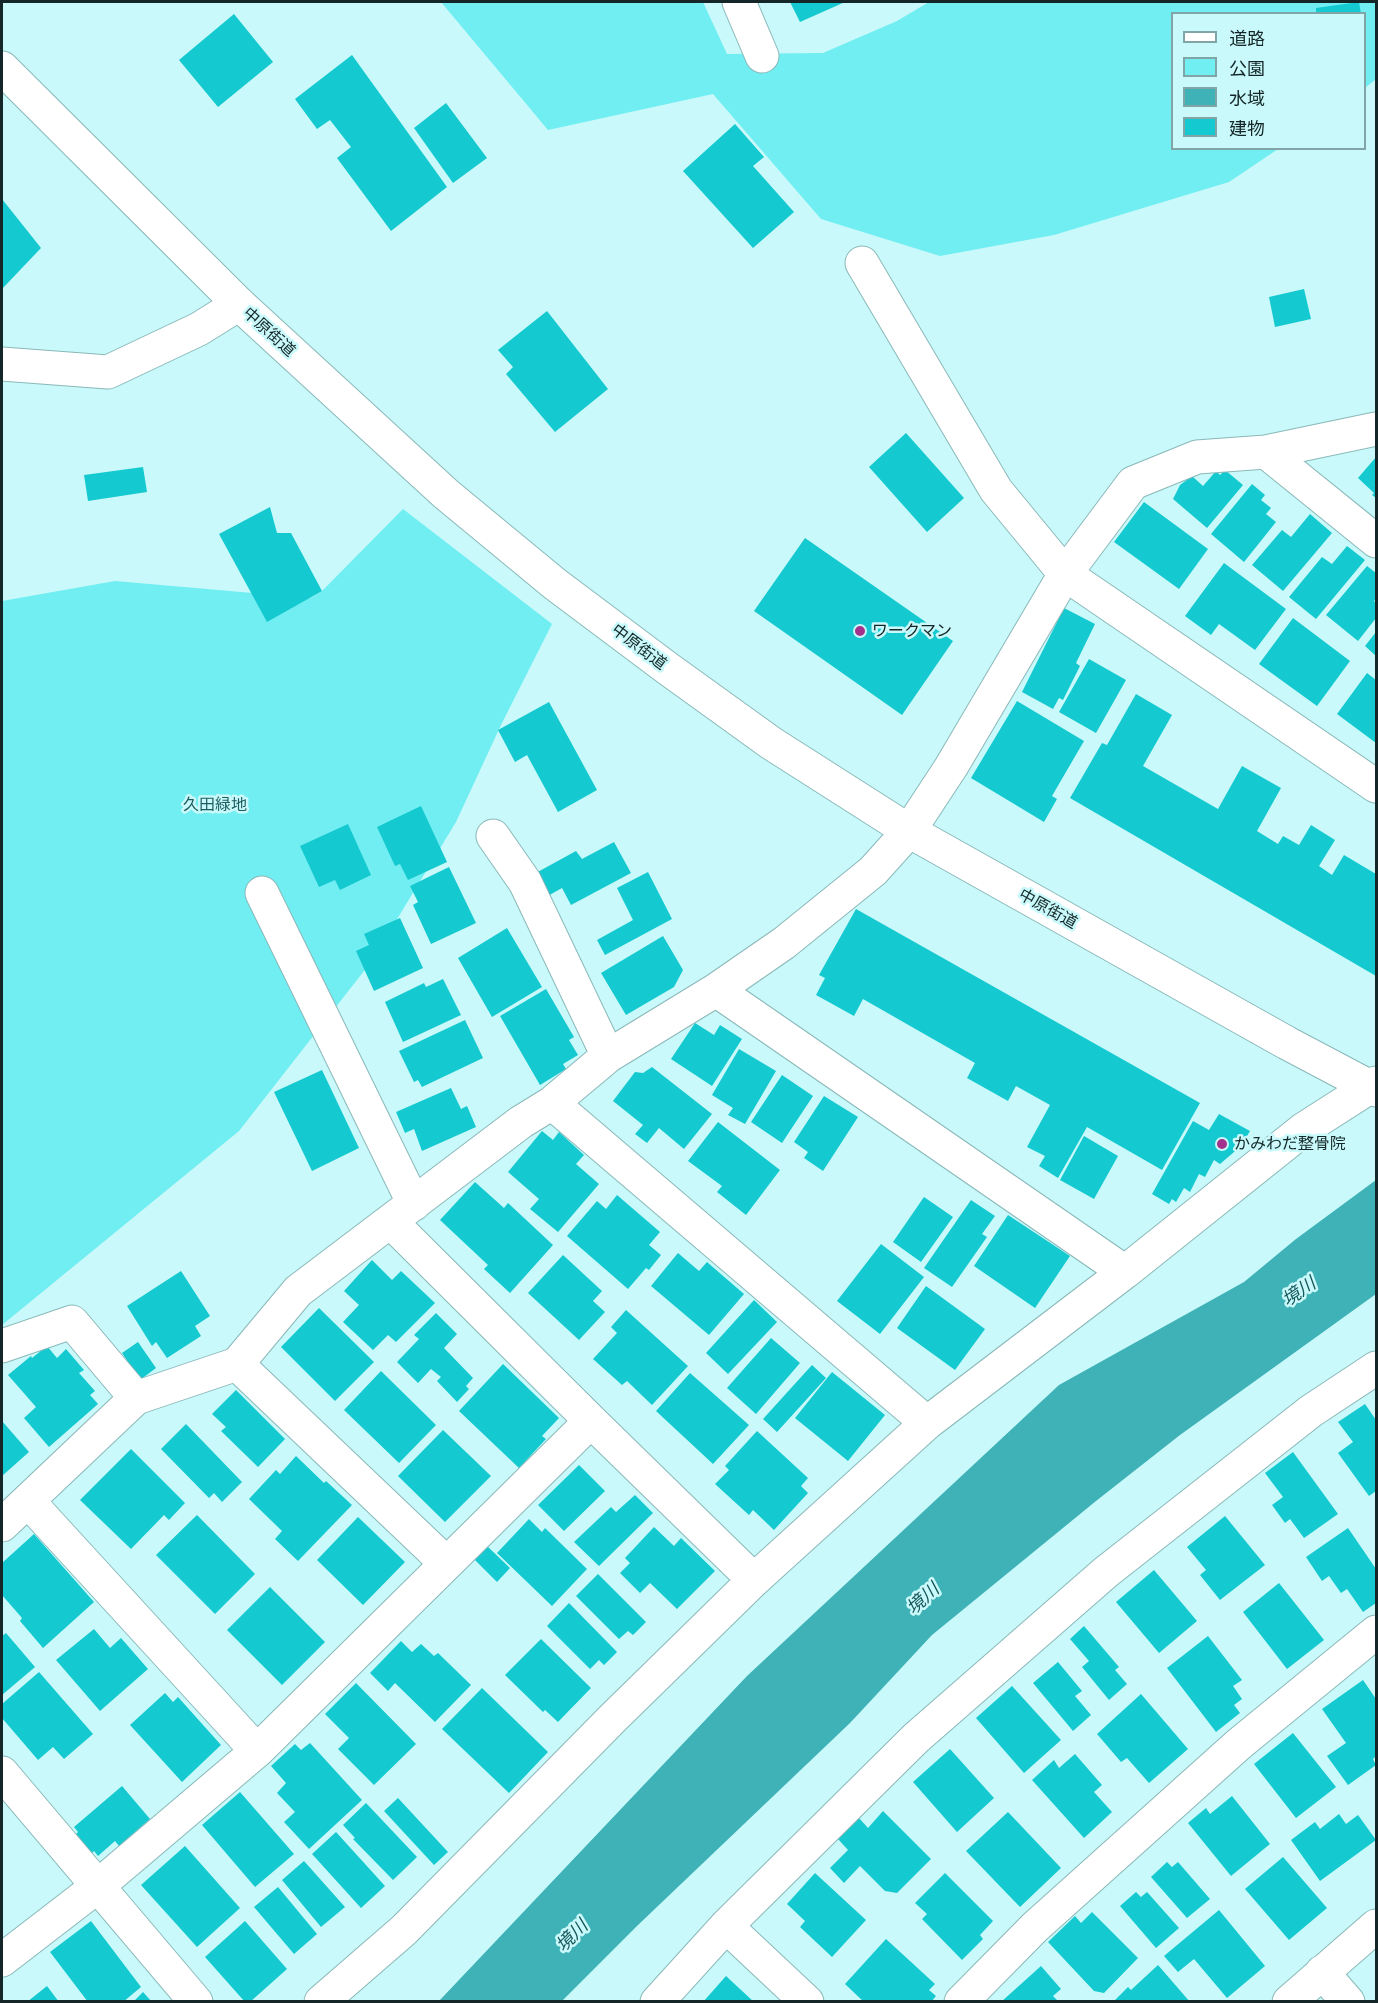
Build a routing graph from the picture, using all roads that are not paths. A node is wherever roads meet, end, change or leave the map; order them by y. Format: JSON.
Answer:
{"nodes":[{"id":1,"x":739,"y":2,"type":"edge"},
{"id":2,"x":762,"y":56,"type":"dead end"},
{"id":3,"x":2,"y":68,"type":"edge"},
{"id":4,"x":862,"y":263,"type":"dead end"},
{"id":5,"x":239,"y":304,"type":"junction"},
{"id":6,"x":2,"y":364,"type":"edge"},
{"id":7,"x":1377,"y":429,"type":"edge"},
{"id":8,"x":1266,"y":452,"type":"junction"},
{"id":9,"x":1377,"y":541,"type":"edge"},
{"id":10,"x":1065,"y":574,"type":"junction"},
{"id":11,"x":1377,"y":786,"type":"edge"},
{"id":12,"x":909,"y":831,"type":"junction"},
{"id":13,"x":493,"y":836,"type":"dead end"},
{"id":14,"x":262,"y":893,"type":"dead end"},
{"id":15,"x":716,"y":990,"type":"junction"},
{"id":16,"x":608,"y":1056,"type":"junction"},
{"id":17,"x":1375,"y":1086,"type":"edge"},
{"id":18,"x":552,"y":1103,"type":"junction"},
{"id":19,"x":403,"y":1213,"type":"junction"},
{"id":20,"x":1125,"y":1272,"type":"junction"},
{"id":21,"x":2,"y":1346,"type":"edge"},
{"id":22,"x":237,"y":1364,"type":"junction"},
{"id":23,"x":1377,"y":1368,"type":"edge"},
{"id":24,"x":136,"y":1398,"type":"junction"},
{"id":25,"x":591,"y":1421,"type":"junction"},
{"id":26,"x":927,"y":1423,"type":"junction"},
{"id":27,"x":28,"y":1501,"type":"junction"},
{"id":28,"x":2,"y":1525,"type":"edge"},
{"id":29,"x":446,"y":1563,"type":"junction"},
{"id":30,"x":754,"y":1580,"type":"junction"},
{"id":31,"x":1377,"y":1632,"type":"edge"},
{"id":32,"x":257,"y":1751,"type":"junction"},
{"id":33,"x":2,"y":1773,"type":"edge"},
{"id":34,"x":99,"y":1886,"type":"junction"},
{"id":35,"x":726,"y":1926,"type":"junction"},
{"id":36,"x":1377,"y":1926,"type":"edge"},
{"id":37,"x":2,"y":1960,"type":"edge"},
{"id":38,"x":1323,"y":1972,"type":"junction"},
{"id":39,"x":196,"y":2001,"type":"edge"},
{"id":40,"x":321,"y":2001,"type":"edge"},
{"id":41,"x":657,"y":2001,"type":"edge"},
{"id":42,"x":807,"y":2001,"type":"edge"},
{"id":43,"x":961,"y":2001,"type":"edge"},
{"id":44,"x":1289,"y":2001,"type":"edge"},
{"id":45,"x":1348,"y":2001,"type":"edge"}],
"edges":[{"from":1,"to":2,"type":"street"},
{"from":3,"to":5,"type":"street","name":"中原街道"},
{"from":4,"to":10,"type":"street"},
{"from":5,"to":6,"type":"street"},
{"from":5,"to":12,"type":"street","name":"中原街道"},
{"from":7,"to":8,"type":"street"},
{"from":8,"to":9,"type":"street"},
{"from":8,"to":10,"type":"street"},
{"from":10,"to":11,"type":"street"},
{"from":10,"to":12,"type":"street"},
{"from":12,"to":15,"type":"street"},
{"from":12,"to":17,"type":"street","name":"中原街道"},
{"from":13,"to":16,"type":"street"},
{"from":14,"to":19,"type":"street"},
{"from":15,"to":16,"type":"street"},
{"from":15,"to":20,"type":"street"},
{"from":16,"to":18,"type":"street"},
{"from":17,"to":20,"type":"street"},
{"from":18,"to":19,"type":"street"},
{"from":18,"to":26,"type":"street"},
{"from":19,"to":22,"type":"street"},
{"from":19,"to":25,"type":"street"},
{"from":20,"to":26,"type":"street"},
{"from":21,"to":24,"type":"street"},
{"from":22,"to":24,"type":"street"},
{"from":22,"to":29,"type":"street"},
{"from":23,"to":35,"type":"street"},
{"from":24,"to":27,"type":"street"},
{"from":25,"to":29,"type":"street"},
{"from":25,"to":30,"type":"street"},
{"from":26,"to":30,"type":"street"},
{"from":27,"to":28,"type":"street"},
{"from":27,"to":32,"type":"street"},
{"from":29,"to":32,"type":"street"},
{"from":30,"to":40,"type":"street"},
{"from":31,"to":43,"type":"street"},
{"from":32,"to":34,"type":"street"},
{"from":33,"to":34,"type":"street"},
{"from":34,"to":37,"type":"street"},
{"from":34,"to":39,"type":"street"},
{"from":35,"to":41,"type":"street"},
{"from":35,"to":42,"type":"street"},
{"from":36,"to":38,"type":"street"},
{"from":38,"to":44,"type":"street"},
{"from":38,"to":45,"type":"street"}]}
